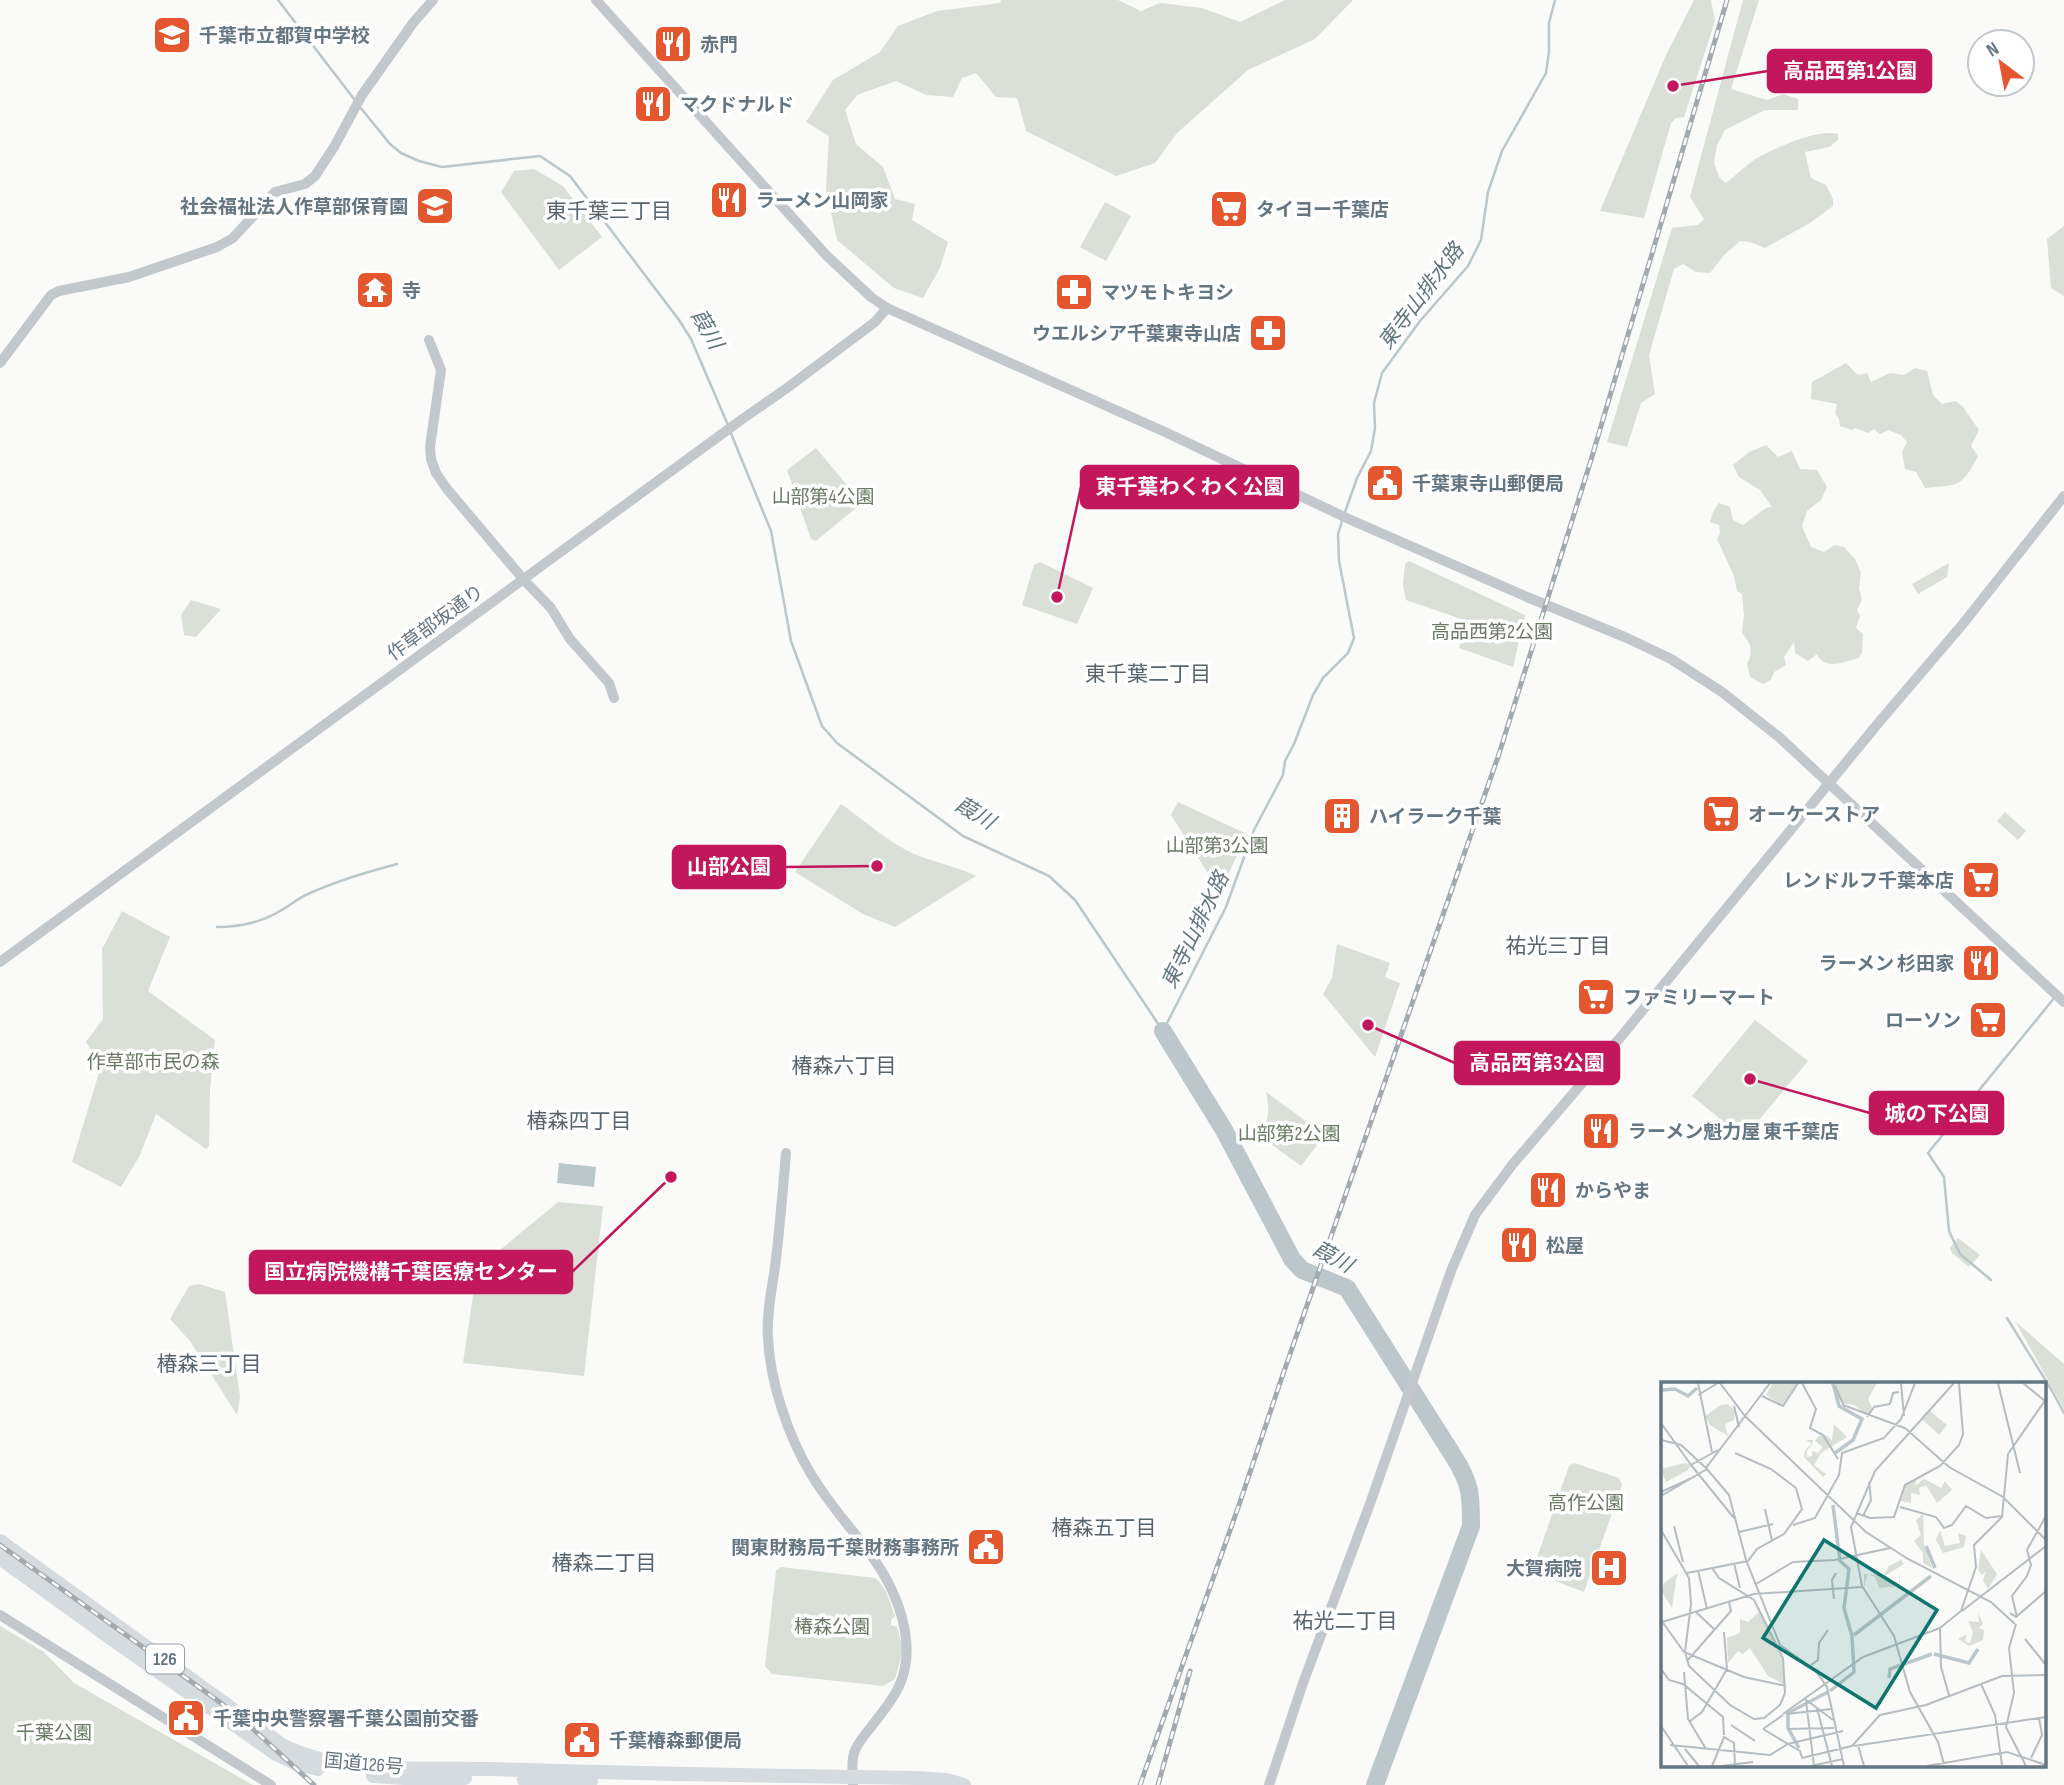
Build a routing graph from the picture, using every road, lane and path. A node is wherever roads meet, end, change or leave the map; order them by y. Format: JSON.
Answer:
{"nodes":[{"id":1,"x":433,"y":0,"type":"edge"},
{"id":2,"x":596,"y":0,"type":"edge"},
{"id":3,"x":887,"y":309,"type":"junction"},
{"id":4,"x":429,"y":340,"type":"dead end"},
{"id":5,"x":0,"y":363,"type":"edge"},
{"id":6,"x":2064,"y":496,"type":"edge"},
{"id":7,"x":524,"y":580,"type":"junction"},
{"id":8,"x":614,"y":698,"type":"dead end"},
{"id":9,"x":1830,"y":783,"type":"junction"},
{"id":10,"x":0,"y":962,"type":"edge"},
{"id":11,"x":2062,"y":1001,"type":"edge"},
{"id":12,"x":786,"y":1153,"type":"dead end"},
{"id":13,"x":0,"y":1541,"type":"edge"},
{"id":14,"x":0,"y":1558,"type":"edge"},
{"id":15,"x":0,"y":1615,"type":"edge"},
{"id":16,"x":853,"y":1781,"type":"edge"},
{"id":17,"x":271,"y":1785,"type":"edge"},
{"id":18,"x":786,"y":1785,"type":"edge"},
{"id":19,"x":964,"y":1785,"type":"edge"},
{"id":20,"x":1269,"y":1785,"type":"edge"}],
"edges":[{"from":1,"to":5,"type":"street"},
{"from":2,"to":3,"type":"street"},
{"from":3,"to":7,"type":"street","name":"作草部坂通り"},
{"from":3,"to":9,"type":"street"},
{"from":4,"to":7,"type":"street"},
{"from":6,"to":9,"type":"street"},
{"from":7,"to":8,"type":"street"},
{"from":7,"to":10,"type":"street","name":"作草部坂通り"},
{"from":9,"to":11,"type":"street"},
{"from":9,"to":20,"type":"street"},
{"from":12,"to":16,"type":"street"},
{"from":13,"to":16,"type":"highway","name":"国道126号","number":"126"},
{"from":14,"to":18,"type":"highway","name":"国道126号","number":"126"},
{"from":15,"to":17,"type":"street"},
{"from":16,"to":19,"type":"highway","name":"国道126号","number":"126"}]}
